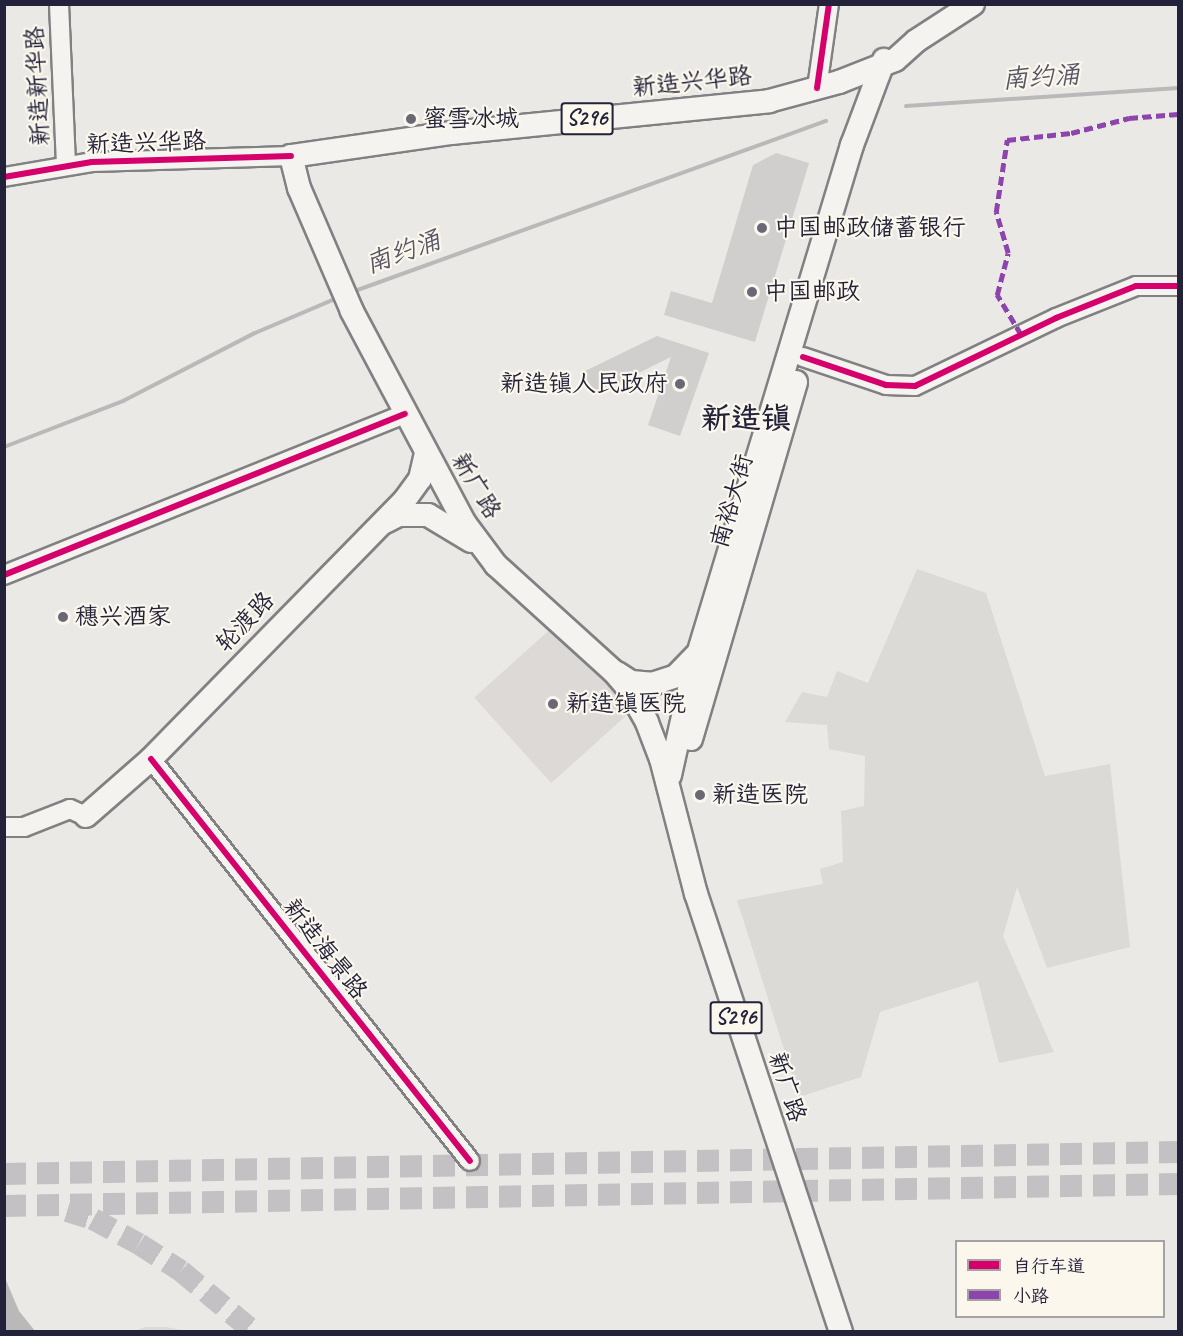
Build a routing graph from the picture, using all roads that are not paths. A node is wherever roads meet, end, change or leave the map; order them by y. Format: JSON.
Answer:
{"nodes":[{"id":1,"x":59,"y":4,"type":"edge"},
{"id":2,"x":829,"y":4,"type":"edge"},
{"id":3,"x":948,"y":4,"type":"edge"},
{"id":4,"x":973,"y":4,"type":"edge"},
{"id":5,"x":887,"y":64,"type":"junction"},
{"id":6,"x":817,"y":88,"type":"junction"},
{"id":7,"x":291,"y":156,"type":"junction"},
{"id":8,"x":66,"y":165,"type":"junction"},
{"id":9,"x":4,"y":177,"type":"edge"},
{"id":10,"x":1179,"y":286,"type":"edge"},
{"id":11,"x":803,"y":357,"type":"junction"},
{"id":12,"x":405,"y":414,"type":"junction"},
{"id":13,"x":426,"y":454,"type":"junction"},
{"id":14,"x":376,"y":528,"type":"junction"},
{"id":15,"x":483,"y":550,"type":"junction"},
{"id":16,"x":4,"y":575,"type":"edge"},
{"id":17,"x":698,"y":652,"type":"junction"},
{"id":18,"x":613,"y":671,"type":"junction"},
{"id":19,"x":151,"y":759,"type":"junction"},
{"id":20,"x":671,"y":800,"type":"junction"},
{"id":21,"x":86,"y":816,"type":"joint"},
{"id":22,"x":677,"y":823,"type":"junction"},
{"id":23,"x":4,"y":827,"type":"edge"},
{"id":24,"x":470,"y":1161,"type":"dead end"},
{"id":25,"x":841,"y":1332,"type":"edge"}],
"edges":[{"from":1,"to":8,"type":"street","name":"新造新华路"},
{"from":2,"to":6,"type":"street"},
{"from":3,"to":5,"type":"main road"},
{"from":4,"to":5,"type":"main road","number":"S296"},
{"from":5,"to":6,"type":"main road","name":"新造兴华路","number":"S296"},
{"from":5,"to":11,"type":"main road","name":"南裕大街"},
{"from":5,"to":17,"type":"main road","name":"南裕大街"},
{"from":6,"to":7,"type":"main road","name":"新造兴华路","number":"S296"},
{"from":7,"to":8,"type":"street","name":"新造兴华路"},
{"from":7,"to":12,"type":"main road","name":"新广路","number":"S296"},
{"from":8,"to":9,"type":"street","name":"新造兴华路"},
{"from":10,"to":11,"type":"street"},
{"from":11,"to":22,"type":"main road","name":"南裕大街"},
{"from":12,"to":13,"type":"main road","name":"新广路","number":"S296"},
{"from":12,"to":16,"type":"street"},
{"from":13,"to":14,"type":"main road","name":"轮渡路"},
{"from":13,"to":15,"type":"main road","name":"新广路","number":"S296"},
{"from":14,"to":15,"type":"main road"},
{"from":14,"to":19,"type":"main road","name":"轮渡路"},
{"from":15,"to":18,"type":"main road","name":"新广路","number":"S296"},
{"from":17,"to":18,"type":"main road"},
{"from":17,"to":20,"type":"main road","name":"南裕大街"},
{"from":18,"to":20,"type":"main road","name":"新广路","number":"S296"},
{"from":19,"to":21,"type":"main road","name":"轮渡路"},
{"from":19,"to":24,"type":"street","name":"新造海景路"},
{"from":20,"to":22,"type":"main road","number":"S296"},
{"from":21,"to":23,"type":"street"},
{"from":22,"to":25,"type":"main road","name":"新广路","number":"S296"}]}
